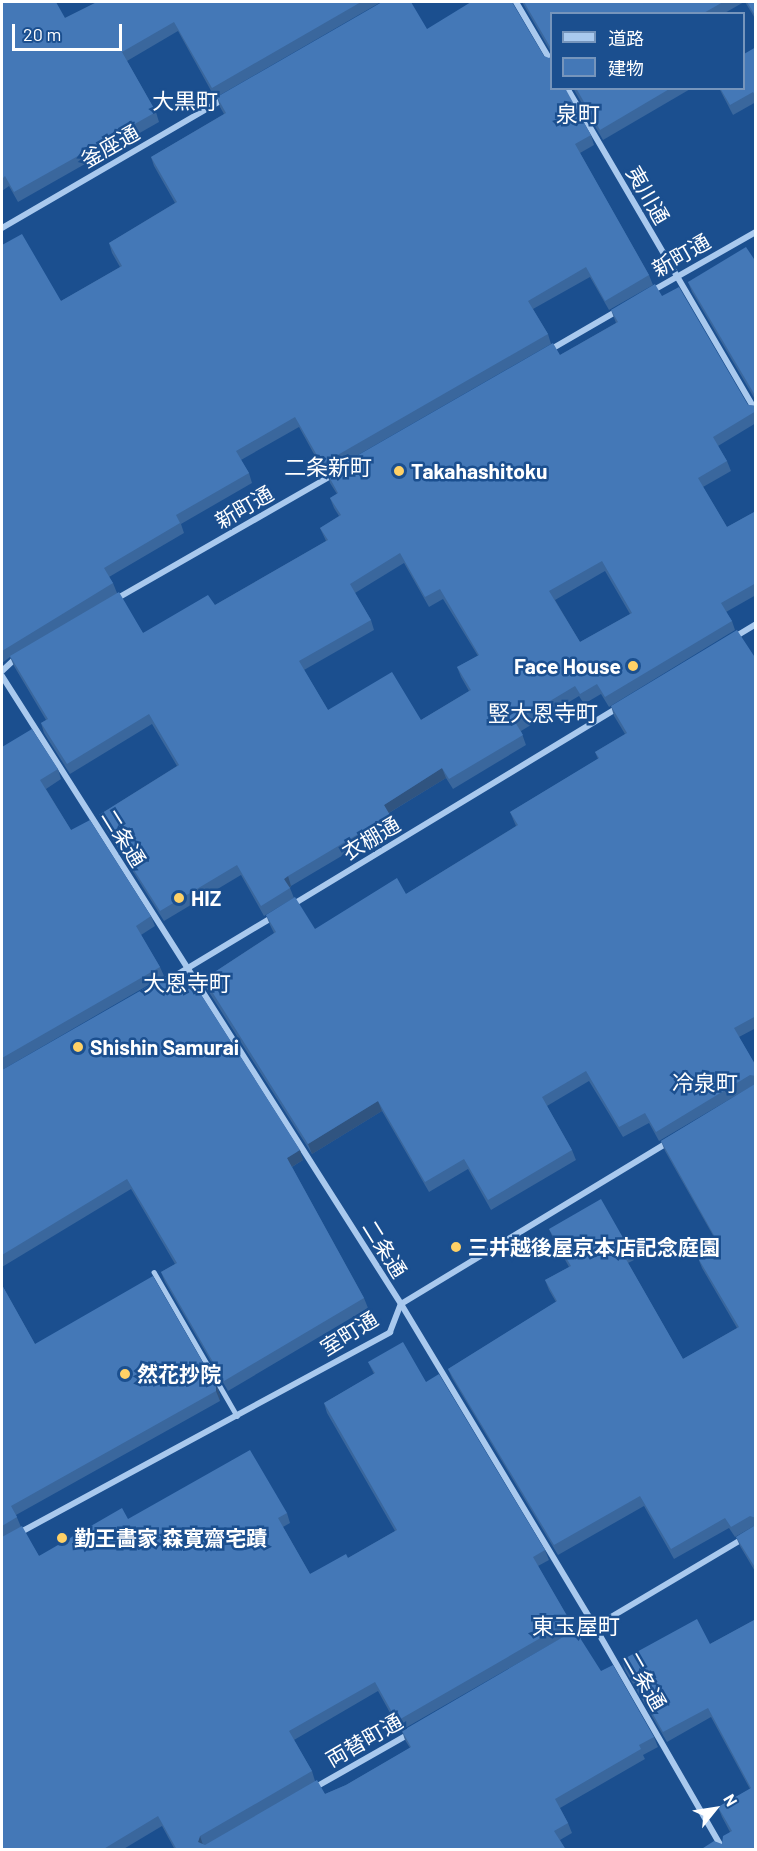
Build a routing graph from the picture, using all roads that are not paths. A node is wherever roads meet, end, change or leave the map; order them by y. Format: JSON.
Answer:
{"nodes":[{"id":1,"x":516,"y":2,"type":"edge"},
{"id":2,"x":550,"y":60,"type":"edge"},
{"id":3,"x":568,"y":90,"type":"edge"},
{"id":4,"x":227,"y":97,"type":"edge"},
{"id":5,"x":2,"y":228,"type":"edge"},
{"id":6,"x":756,"y":232,"type":"edge"},
{"id":7,"x":677,"y":277,"type":"junction"},
{"id":8,"x":646,"y":295,"type":"edge"},
{"id":9,"x":625,"y":307,"type":"edge"},
{"id":10,"x":542,"y":354,"type":"edge"},
{"id":11,"x":756,"y":412,"type":"edge"},
{"id":12,"x":345,"y":468,"type":"edge"},
{"id":13,"x":106,"y":605,"type":"edge"},
{"id":14,"x":756,"y":624,"type":"edge"},
{"id":15,"x":725,"y":643,"type":"edge"},
{"id":16,"x":23,"y":653,"type":"edge"},
{"id":17,"x":2,"y":671,"type":"edge"},
{"id":18,"x":2,"y":676,"type":"edge"},
{"id":19,"x":624,"y":704,"type":"edge"},
{"id":20,"x":289,"y":907,"type":"edge"},
{"id":21,"x":279,"y":914,"type":"edge"},
{"id":22,"x":187,"y":969,"type":"junction"},
{"id":23,"x":156,"y":987,"type":"edge"},
{"id":24,"x":674,"y":1138,"type":"edge"},
{"id":25,"x":154,"y":1272,"type":"dead end"},
{"id":26,"x":400,"y":1304,"type":"junction"},
{"id":27,"x":237,"y":1416,"type":"junction"},
{"id":28,"x":756,"y":1531,"type":"edge"},
{"id":29,"x":12,"y":1537,"type":"edge"},
{"id":30,"x":595,"y":1627,"type":"junction"},
{"id":31,"x":565,"y":1645,"type":"edge"},
{"id":32,"x":421,"y":1727,"type":"edge"},
{"id":33,"x":309,"y":1791,"type":"edge"},
{"id":34,"x":723,"y":1850,"type":"edge"}],
"edges":[{"from":1,"to":2,"type":"street"},
{"from":3,"to":7,"type":"street","name":"夷川通"},
{"from":4,"to":5,"type":"street","name":"釜座通"},
{"from":6,"to":7,"type":"street","name":"新町通"},
{"from":7,"to":8,"type":"street","name":"新町通"},
{"from":7,"to":11,"type":"street","name":"夷川通"},
{"from":9,"to":10,"type":"street"},
{"from":12,"to":13,"type":"street","name":"新町通"},
{"from":14,"to":15,"type":"street"},
{"from":16,"to":17,"type":"street"},
{"from":18,"to":22,"type":"street","name":"二条通"},
{"from":19,"to":20,"type":"street","name":"衣棚通"},
{"from":21,"to":22,"type":"street"},
{"from":22,"to":23,"type":"street"},
{"from":22,"to":26,"type":"street","name":"二条通"},
{"from":24,"to":26,"type":"street","name":"室町通"},
{"from":25,"to":27,"type":"lane"},
{"from":26,"to":27,"type":"street","name":"室町通"},
{"from":26,"to":30,"type":"street","name":"二条通"},
{"from":27,"to":29,"type":"street","name":"室町通"},
{"from":28,"to":30,"type":"street"},
{"from":30,"to":31,"type":"street"},
{"from":30,"to":34,"type":"street","name":"二条通"},
{"from":32,"to":33,"type":"street","name":"両替町通"}]}
